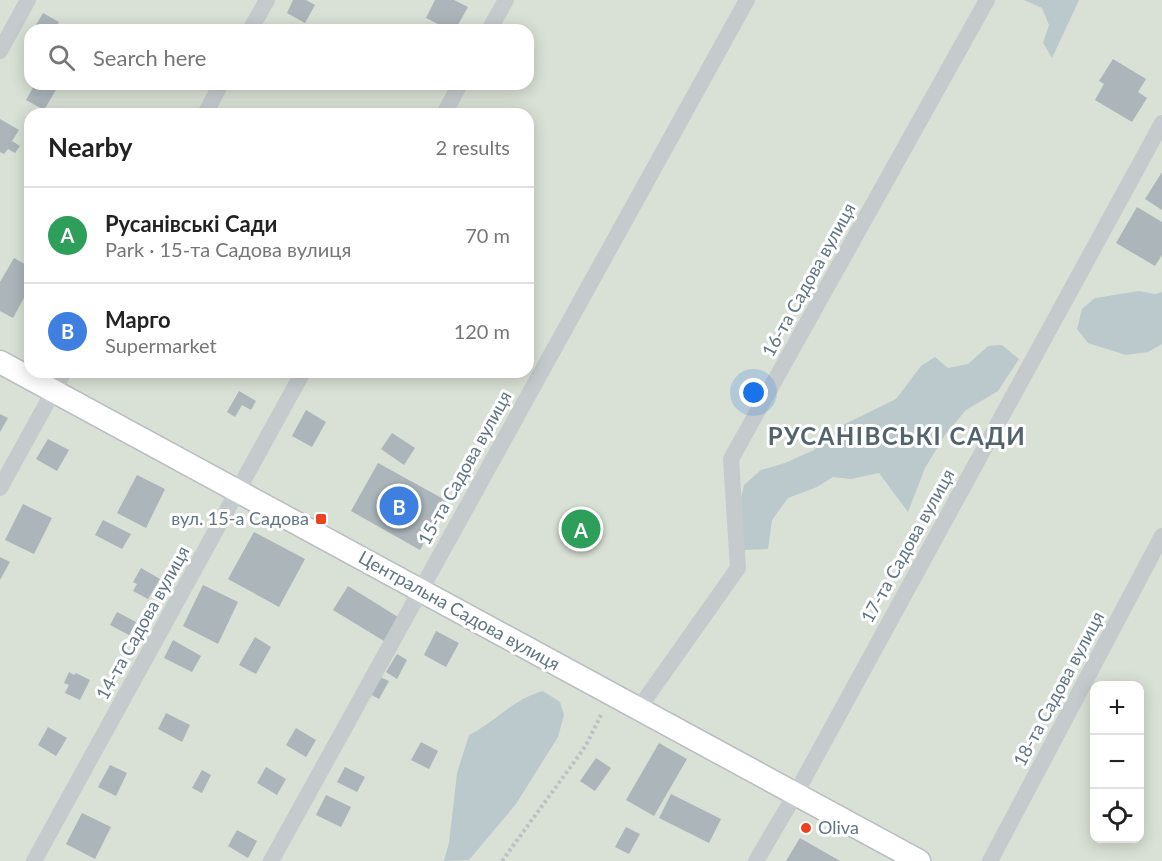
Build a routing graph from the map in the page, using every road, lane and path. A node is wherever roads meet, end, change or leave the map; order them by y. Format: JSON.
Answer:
{"nodes":[{"id":1,"x":28,"y":0,"type":"edge"},
{"id":2,"x":267,"y":0,"type":"edge"},
{"id":3,"x":506,"y":0,"type":"edge"},
{"id":4,"x":747,"y":0,"type":"edge"},
{"id":5,"x":987,"y":0,"type":"edge"},
{"id":6,"x":253,"y":24,"type":"edge"},
{"id":7,"x":492,"y":24,"type":"edge"},
{"id":8,"x":0,"y":51,"type":"edge"},
{"id":9,"x":218,"y":90,"type":"edge"},
{"id":10,"x":457,"y":90,"type":"edge"},
{"id":11,"x":208,"y":108,"type":"edge"},
{"id":12,"x":447,"y":108,"type":"edge"},
{"id":13,"x":1162,"y":123,"type":"edge"},
{"id":14,"x":0,"y":362,"type":"edge"},
{"id":15,"x":24,"y":370,"type":"edge"},
{"id":16,"x":300,"y":378,"type":"edge"},
{"id":17,"x":59,"y":382,"type":"edge"},
{"id":18,"x":0,"y":488,"type":"edge"},
{"id":19,"x":238,"y":491,"type":"junction"},
{"id":20,"x":1162,"y":536,"type":"edge"},
{"id":21,"x":420,"y":590,"type":"junction"},
{"id":22,"x":611,"y":694,"type":"junction"},
{"id":23,"x":639,"y":708,"type":"junction"},
{"id":24,"x":795,"y":795,"type":"junction"},
{"id":25,"x":34,"y":861,"type":"edge"},
{"id":26,"x":271,"y":861,"type":"edge"},
{"id":27,"x":502,"y":861,"type":"edge"},
{"id":28,"x":756,"y":861,"type":"edge"},
{"id":29,"x":919,"y":861,"type":"edge"},
{"id":30,"x":990,"y":861,"type":"edge"}],
"edges":[{"from":1,"to":8,"type":"street"},
{"from":2,"to":6,"type":"street"},
{"from":3,"to":7,"type":"street"},
{"from":4,"to":21,"type":"street","name":"15-та Садова вулиця"},
{"from":5,"to":23,"type":"street","name":"16-та Садова вулиця"},
{"from":9,"to":11,"type":"street"},
{"from":10,"to":12,"type":"street"},
{"from":13,"to":24,"type":"street","name":"17-та Садова вулиця"},
{"from":14,"to":15,"type":"main road","name":"Центральна Садова вулиця"},
{"from":16,"to":19,"type":"street","name":"14-та Садова вулиця"},
{"from":17,"to":18,"type":"street"},
{"from":17,"to":19,"type":"main road","name":"Центральна Садова вулиця"},
{"from":19,"to":21,"type":"main road","name":"Центральна Садова вулиця"},
{"from":19,"to":25,"type":"street","name":"14-та Садова вулиця"},
{"from":20,"to":30,"type":"street","name":"18-та Садова вулиця"},
{"from":21,"to":22,"type":"main road","name":"Центральна Садова вулиця"},
{"from":21,"to":26,"type":"street","name":"15-та Садова вулиця"},
{"from":22,"to":23,"type":"main road","name":"Центральна Садова вулиця"},
{"from":22,"to":27,"type":"path"},
{"from":23,"to":24,"type":"main road","name":"Центральна Садова вулиця"},
{"from":24,"to":28,"type":"street","name":"17-та Садова вулиця"},
{"from":24,"to":29,"type":"main road","name":"Центральна Садова вулиця"}]}
